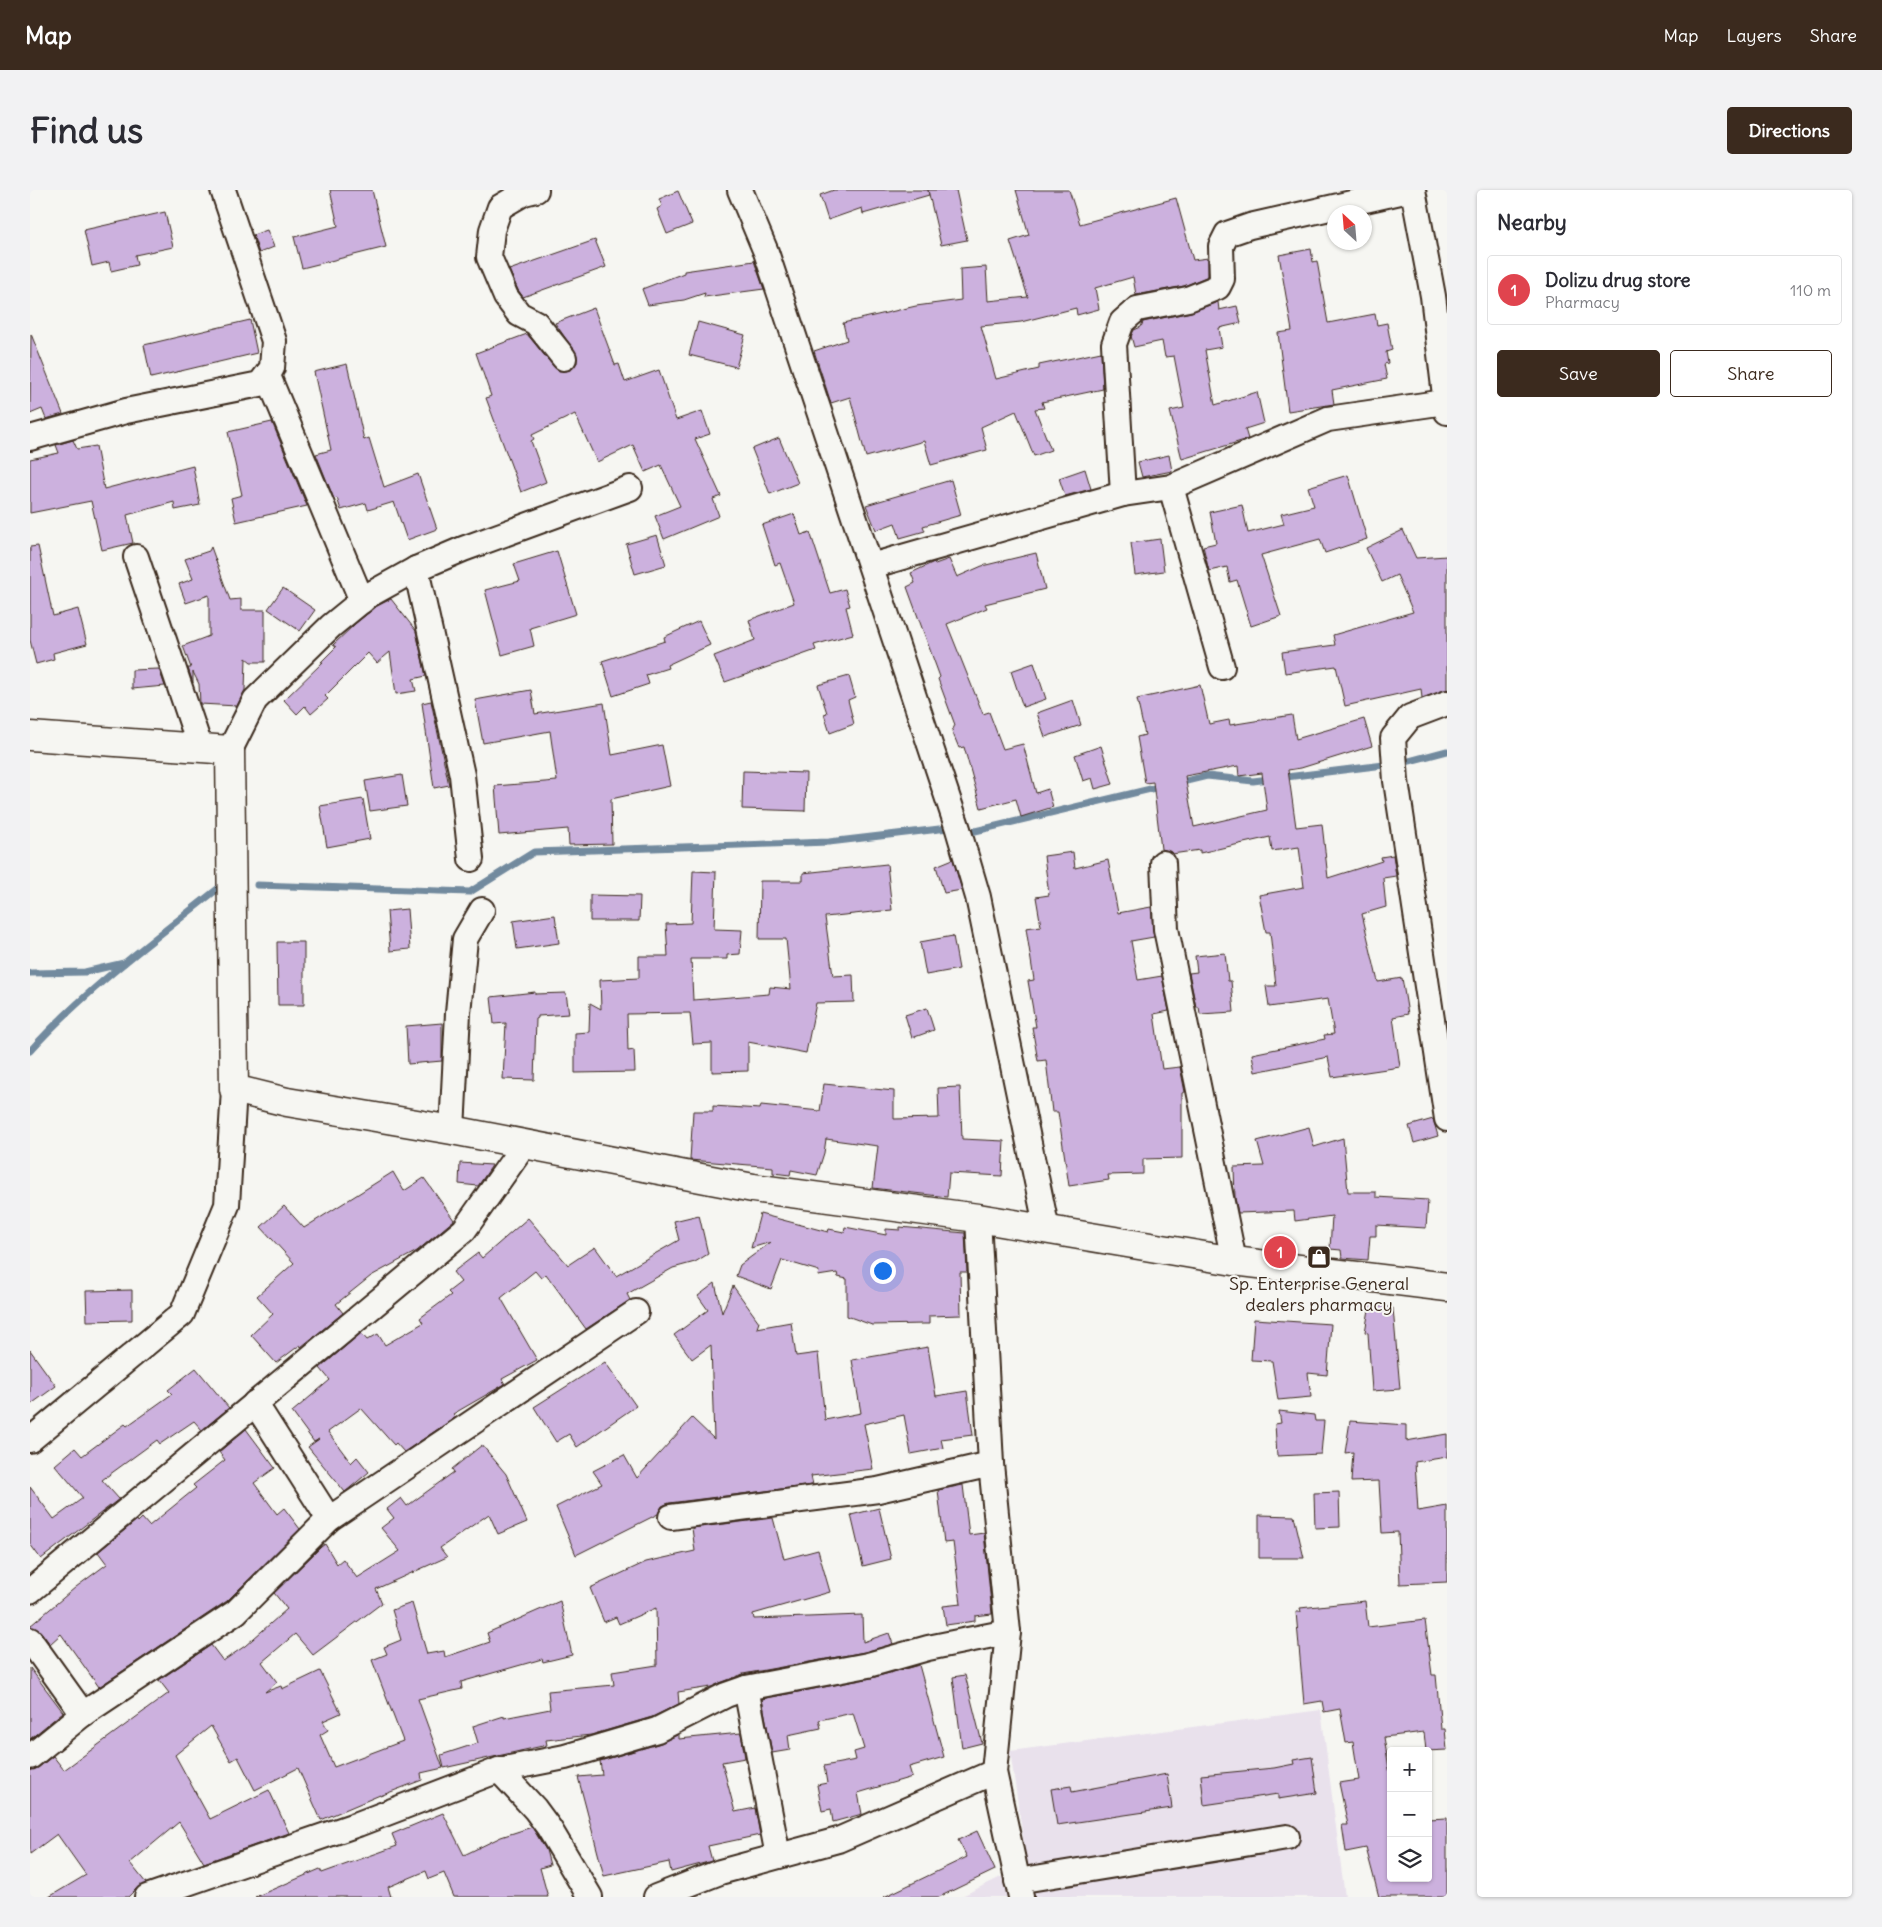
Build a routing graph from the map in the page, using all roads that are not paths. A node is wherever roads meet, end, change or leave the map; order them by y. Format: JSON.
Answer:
{"nodes":[{"id":1,"x":222,"y":190,"type":"edge"},
{"id":2,"x":536,"y":190,"type":"edge"},
{"id":3,"x":740,"y":190,"type":"edge"},
{"id":4,"x":1411,"y":190,"type":"edge"},
{"id":5,"x":564,"y":358,"type":"dead end"},
{"id":6,"x":268,"y":376,"type":"junction"},
{"id":7,"x":1446,"y":407,"type":"edge"},
{"id":8,"x":30,"y":438,"type":"edge"},
{"id":9,"x":1171,"y":487,"type":"junction"},
{"id":10,"x":630,"y":488,"type":"dead end"},
{"id":11,"x":1122,"y":494,"type":"junction"},
{"id":12,"x":136,"y":557,"type":"dead end"},
{"id":13,"x":871,"y":566,"type":"junction"},
{"id":14,"x":416,"y":569,"type":"junction"},
{"id":15,"x":362,"y":601,"type":"junction"},
{"id":16,"x":1222,"y":667,"type":"dead end"},
{"id":17,"x":1447,"y":703,"type":"edge"},
{"id":18,"x":30,"y":736,"type":"edge"},
{"id":19,"x":200,"y":747,"type":"junction"},
{"id":20,"x":230,"y":750,"type":"junction"},
{"id":21,"x":471,"y":859,"type":"dead end"},
{"id":22,"x":1163,"y":863,"type":"dead end"},
{"id":23,"x":482,"y":910,"type":"dead end"},
{"id":24,"x":234,"y":1089,"type":"junction"},
{"id":25,"x":1447,"y":1118,"type":"edge"},
{"id":26,"x":452,"y":1130,"type":"junction"},
{"id":27,"x":524,"y":1144,"type":"junction"},
{"id":28,"x":978,"y":1218,"type":"junction"},
{"id":29,"x":1047,"y":1230,"type":"junction"},
{"id":30,"x":1234,"y":1261,"type":"junction"},
{"id":31,"x":1447,"y":1288,"type":"edge"},
{"id":32,"x":636,"y":1312,"type":"dead end"},
{"id":33,"x":255,"y":1403,"type":"junction"},
{"id":34,"x":30,"y":1440,"type":"edge"},
{"id":35,"x":991,"y":1464,"type":"junction"},
{"id":36,"x":671,"y":1517,"type":"dead end"},
{"id":37,"x":329,"y":1519,"type":"junction"},
{"id":38,"x":30,"y":1591,"type":"edge"},
{"id":39,"x":1008,"y":1632,"type":"junction"},
{"id":40,"x":30,"y":1640,"type":"edge"},
{"id":41,"x":746,"y":1688,"type":"junction"},
{"id":42,"x":83,"y":1714,"type":"junction"},
{"id":43,"x":30,"y":1757,"type":"edge"},
{"id":44,"x":499,"y":1770,"type":"junction"},
{"id":45,"x":994,"y":1772,"type":"junction"},
{"id":46,"x":1286,"y":1837,"type":"dead end"},
{"id":47,"x":778,"y":1856,"type":"junction"},
{"id":48,"x":1019,"y":1889,"type":"edge"},
{"id":49,"x":147,"y":1897,"type":"edge"},
{"id":50,"x":590,"y":1897,"type":"edge"},
{"id":51,"x":656,"y":1897,"type":"edge"}],
"edges":[{"from":1,"to":6,"type":"street"},
{"from":2,"to":5,"type":"street"},
{"from":3,"to":13,"type":"street"},
{"from":4,"to":7,"type":"street"},
{"from":4,"to":11,"type":"street"},
{"from":6,"to":8,"type":"street"},
{"from":6,"to":15,"type":"street"},
{"from":7,"to":9,"type":"street"},
{"from":9,"to":11,"type":"street"},
{"from":9,"to":16,"type":"street"},
{"from":10,"to":14,"type":"street"},
{"from":11,"to":13,"type":"street"},
{"from":12,"to":19,"type":"street"},
{"from":13,"to":29,"type":"street"},
{"from":14,"to":15,"type":"street"},
{"from":14,"to":21,"type":"street"},
{"from":15,"to":20,"type":"street"},
{"from":17,"to":25,"type":"street"},
{"from":18,"to":19,"type":"street"},
{"from":19,"to":20,"type":"street"},
{"from":20,"to":24,"type":"street"},
{"from":22,"to":30,"type":"street"},
{"from":23,"to":26,"type":"street"},
{"from":24,"to":26,"type":"street"},
{"from":24,"to":34,"type":"street"},
{"from":26,"to":27,"type":"street"},
{"from":27,"to":28,"type":"street"},
{"from":27,"to":33,"type":"street"},
{"from":28,"to":29,"type":"street"},
{"from":28,"to":35,"type":"street"},
{"from":29,"to":30,"type":"street"},
{"from":30,"to":31,"type":"street"},
{"from":32,"to":37,"type":"street"},
{"from":33,"to":37,"type":"street"},
{"from":33,"to":38,"type":"street"},
{"from":35,"to":36,"type":"street"},
{"from":35,"to":39,"type":"street"},
{"from":37,"to":42,"type":"street"},
{"from":39,"to":41,"type":"street"},
{"from":39,"to":45,"type":"street"},
{"from":40,"to":42,"type":"street"},
{"from":41,"to":44,"type":"street"},
{"from":41,"to":47,"type":"street"},
{"from":42,"to":43,"type":"street"},
{"from":44,"to":49,"type":"street"},
{"from":44,"to":50,"type":"street"},
{"from":45,"to":47,"type":"street"},
{"from":45,"to":48,"type":"street"},
{"from":46,"to":48,"type":"street"},
{"from":47,"to":51,"type":"street"}]}
